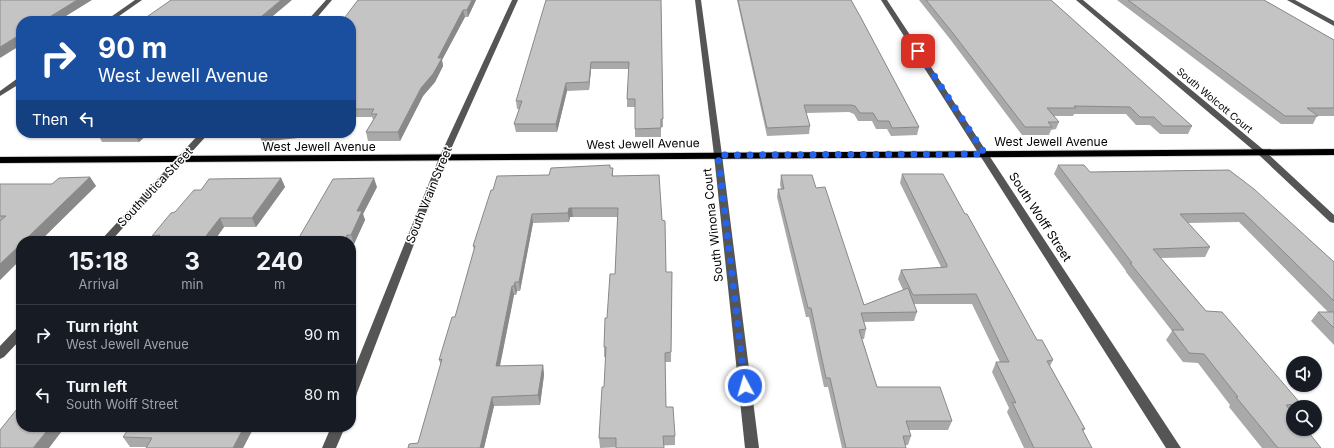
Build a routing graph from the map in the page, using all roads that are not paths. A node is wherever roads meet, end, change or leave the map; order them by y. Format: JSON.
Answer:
{"nodes":[{"id":1,"x":139,"y":0,"type":"edge"},
{"id":2,"x":329,"y":0,"type":"edge"},
{"id":3,"x":515,"y":0,"type":"edge"},
{"id":4,"x":698,"y":0,"type":"edge"},
{"id":5,"x":884,"y":0,"type":"edge"},
{"id":6,"x":1079,"y":0,"type":"edge"},
{"id":7,"x":1290,"y":0,"type":"edge"},
{"id":8,"x":115,"y":16,"type":"edge"},
{"id":9,"x":315,"y":16,"type":"edge"},
{"id":10,"x":1334,"y":24,"type":"edge"},
{"id":11,"x":16,"y":83,"type":"edge"},
{"id":12,"x":0,"y":94,"type":"edge"},
{"id":13,"x":200,"y":138,"type":"edge"},
{"id":14,"x":1334,"y":152,"type":"edge"},
{"id":15,"x":1262,"y":153,"type":"junction"},
{"id":16,"x":985,"y":154,"type":"junction"},
{"id":17,"x":718,"y":155,"type":"junction"},
{"id":18,"x":443,"y":158,"type":"junction"},
{"id":19,"x":181,"y":159,"type":"junction"},
{"id":20,"x":0,"y":160,"type":"edge"},
{"id":21,"x":1334,"y":220,"type":"edge"},
{"id":22,"x":110,"y":236,"type":"edge"},
{"id":23,"x":16,"y":336,"type":"edge"},
{"id":24,"x":0,"y":354,"type":"edge"},
{"id":25,"x":356,"y":380,"type":"edge"},
{"id":26,"x":336,"y":432,"type":"edge"},
{"id":27,"x":330,"y":448,"type":"edge"},
{"id":28,"x":752,"y":448,"type":"edge"},
{"id":29,"x":1174,"y":448,"type":"edge"}],
"edges":[{"from":1,"to":8,"type":"street"},
{"from":2,"to":9,"type":"street"},
{"from":3,"to":18,"type":"street","name":"South Vrain Street"},
{"from":4,"to":17,"type":"street","name":"South Winona Court"},
{"from":5,"to":16,"type":"street","name":"South Wolff Street"},
{"from":6,"to":15,"type":"street","name":"South Wolcott Court"},
{"from":7,"to":10,"type":"street"},
{"from":11,"to":12,"type":"street"},
{"from":13,"to":19,"type":"street","name":"South Utica Street"},
{"from":14,"to":15,"type":"main road","name":"West Jewell Avenue"},
{"from":15,"to":16,"type":"main road","name":"West Jewell Avenue"},
{"from":15,"to":21,"type":"street","name":"South Wolcott Court"},
{"from":16,"to":17,"type":"main road","name":"West Jewell Avenue"},
{"from":16,"to":29,"type":"street","name":"South Wolff Street"},
{"from":17,"to":18,"type":"main road","name":"West Jewell Avenue"},
{"from":17,"to":28,"type":"street","name":"South Winona Court"},
{"from":18,"to":19,"type":"main road","name":"West Jewell Avenue"},
{"from":18,"to":25,"type":"street","name":"South Vrain Street"},
{"from":19,"to":20,"type":"main road","name":"West Jewell Avenue"},
{"from":19,"to":22,"type":"street","name":"South Utica Street"},
{"from":23,"to":24,"type":"street"},
{"from":26,"to":27,"type":"street"}]}
